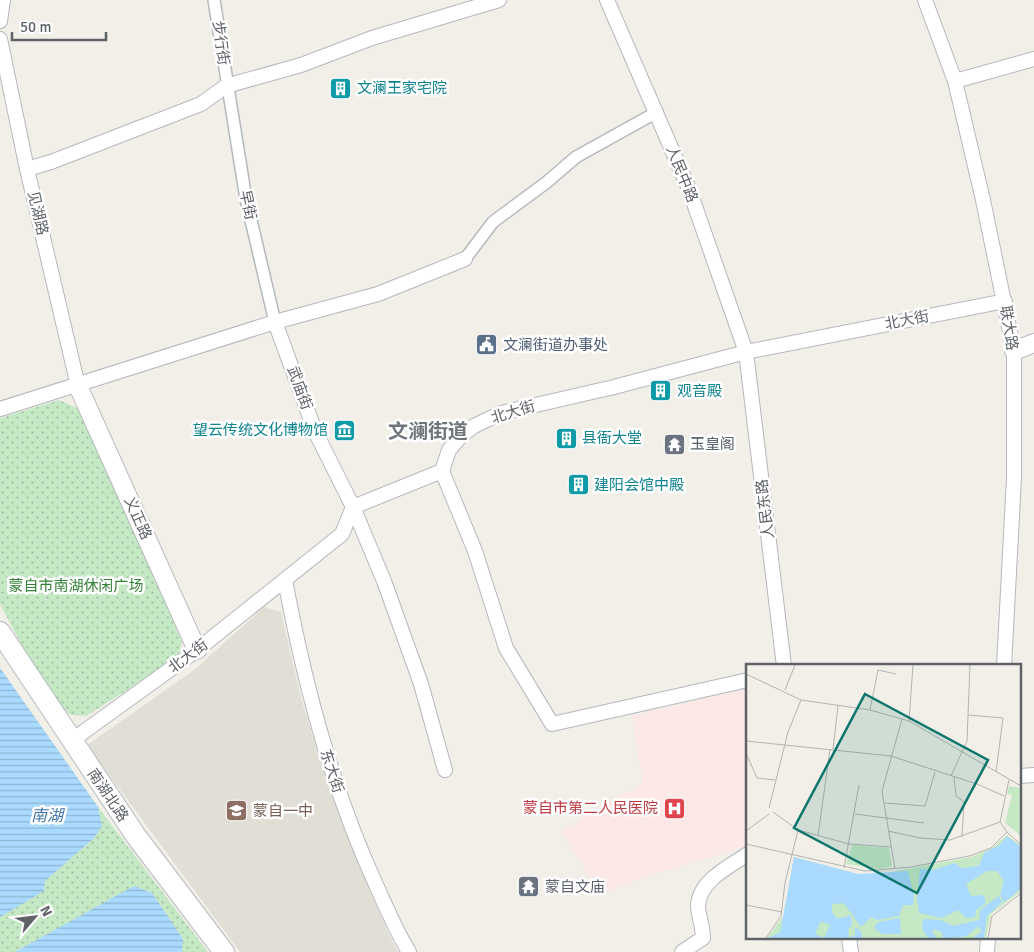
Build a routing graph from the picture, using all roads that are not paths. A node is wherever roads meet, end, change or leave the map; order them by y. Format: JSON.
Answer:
{"nodes":[{"id":1,"x":2,"y":0,"type":"edge"},
{"id":2,"x":214,"y":0,"type":"edge"},
{"id":3,"x":499,"y":0,"type":"edge"},
{"id":4,"x":607,"y":0,"type":"edge"},
{"id":5,"x":925,"y":0,"type":"edge"},
{"id":6,"x":0,"y":21,"type":"edge"},
{"id":7,"x":0,"y":39,"type":"edge"},
{"id":8,"x":1034,"y":58,"type":"edge"},
{"id":9,"x":955,"y":81,"type":"junction"},
{"id":10,"x":226,"y":86,"type":"junction"},
{"id":11,"x":657,"y":112,"type":"junction"},
{"id":12,"x":27,"y":169,"type":"junction"},
{"id":13,"x":465,"y":259,"type":"joint"},
{"id":14,"x":1005,"y":302,"type":"junction"},
{"id":15,"x":275,"y":322,"type":"junction"},
{"id":16,"x":1034,"y":343,"type":"edge"},
{"id":17,"x":1014,"y":351,"type":"junction"},
{"id":18,"x":746,"y":352,"type":"junction"},
{"id":19,"x":78,"y":386,"type":"junction"},
{"id":20,"x":0,"y":409,"type":"edge"},
{"id":21,"x":442,"y":471,"type":"junction"},
{"id":22,"x":353,"y":507,"type":"junction"},
{"id":23,"x":285,"y":580,"type":"junction"},
{"id":24,"x":0,"y":632,"type":"edge"},
{"id":25,"x":197,"y":650,"type":"junction"},
{"id":26,"x":784,"y":664,"type":"edge"},
{"id":27,"x":1004,"y":664,"type":"edge"},
{"id":28,"x":746,"y":680,"type":"edge"},
{"id":29,"x":71,"y":741,"type":"junction"},
{"id":30,"x":444,"y":770,"type":"dead end"},
{"id":31,"x":746,"y":855,"type":"edge"},
{"id":32,"x":224,"y":952,"type":"edge"},
{"id":33,"x":409,"y":952,"type":"edge"},
{"id":34,"x":682,"y":952,"type":"edge"}],
"edges":[{"from":1,"to":6,"type":"street"},
{"from":2,"to":10,"type":"street","name":"步行街"},
{"from":3,"to":10,"type":"street"},
{"from":4,"to":11,"type":"street","name":"人民中路"},
{"from":5,"to":9,"type":"street","name":"联大路"},
{"from":7,"to":12,"type":"street","name":"见湖路"},
{"from":8,"to":9,"type":"street"},
{"from":9,"to":14,"type":"street","name":"联大路"},
{"from":10,"to":12,"type":"street"},
{"from":10,"to":15,"type":"street","name":"早街"},
{"from":11,"to":13,"type":"street"},
{"from":11,"to":18,"type":"street","name":"人民中路"},
{"from":12,"to":19,"type":"street","name":"见湖路"},
{"from":13,"to":15,"type":"street"},
{"from":14,"to":17,"type":"street","name":"联大路"},
{"from":14,"to":18,"type":"street","name":"北大街"},
{"from":15,"to":19,"type":"street"},
{"from":15,"to":22,"type":"street","name":"武庙街"},
{"from":16,"to":17,"type":"street"},
{"from":17,"to":27,"type":"street","name":"联大路"},
{"from":18,"to":21,"type":"street","name":"北大街"},
{"from":18,"to":26,"type":"street","name":"人民东路"},
{"from":19,"to":20,"type":"street"},
{"from":19,"to":25,"type":"street","name":"义正路"},
{"from":21,"to":22,"type":"street"},
{"from":21,"to":28,"type":"street"},
{"from":22,"to":23,"type":"street","name":"北大街"},
{"from":22,"to":30,"type":"street","name":"武庙街"},
{"from":23,"to":25,"type":"street","name":"北大街"},
{"from":23,"to":33,"type":"street","name":"东大街"},
{"from":24,"to":29,"type":"main road","name":"南湖北路"},
{"from":25,"to":29,"type":"street","name":"北大街"},
{"from":29,"to":32,"type":"main road","name":"南湖北路"},
{"from":31,"to":34,"type":"street"}]}
